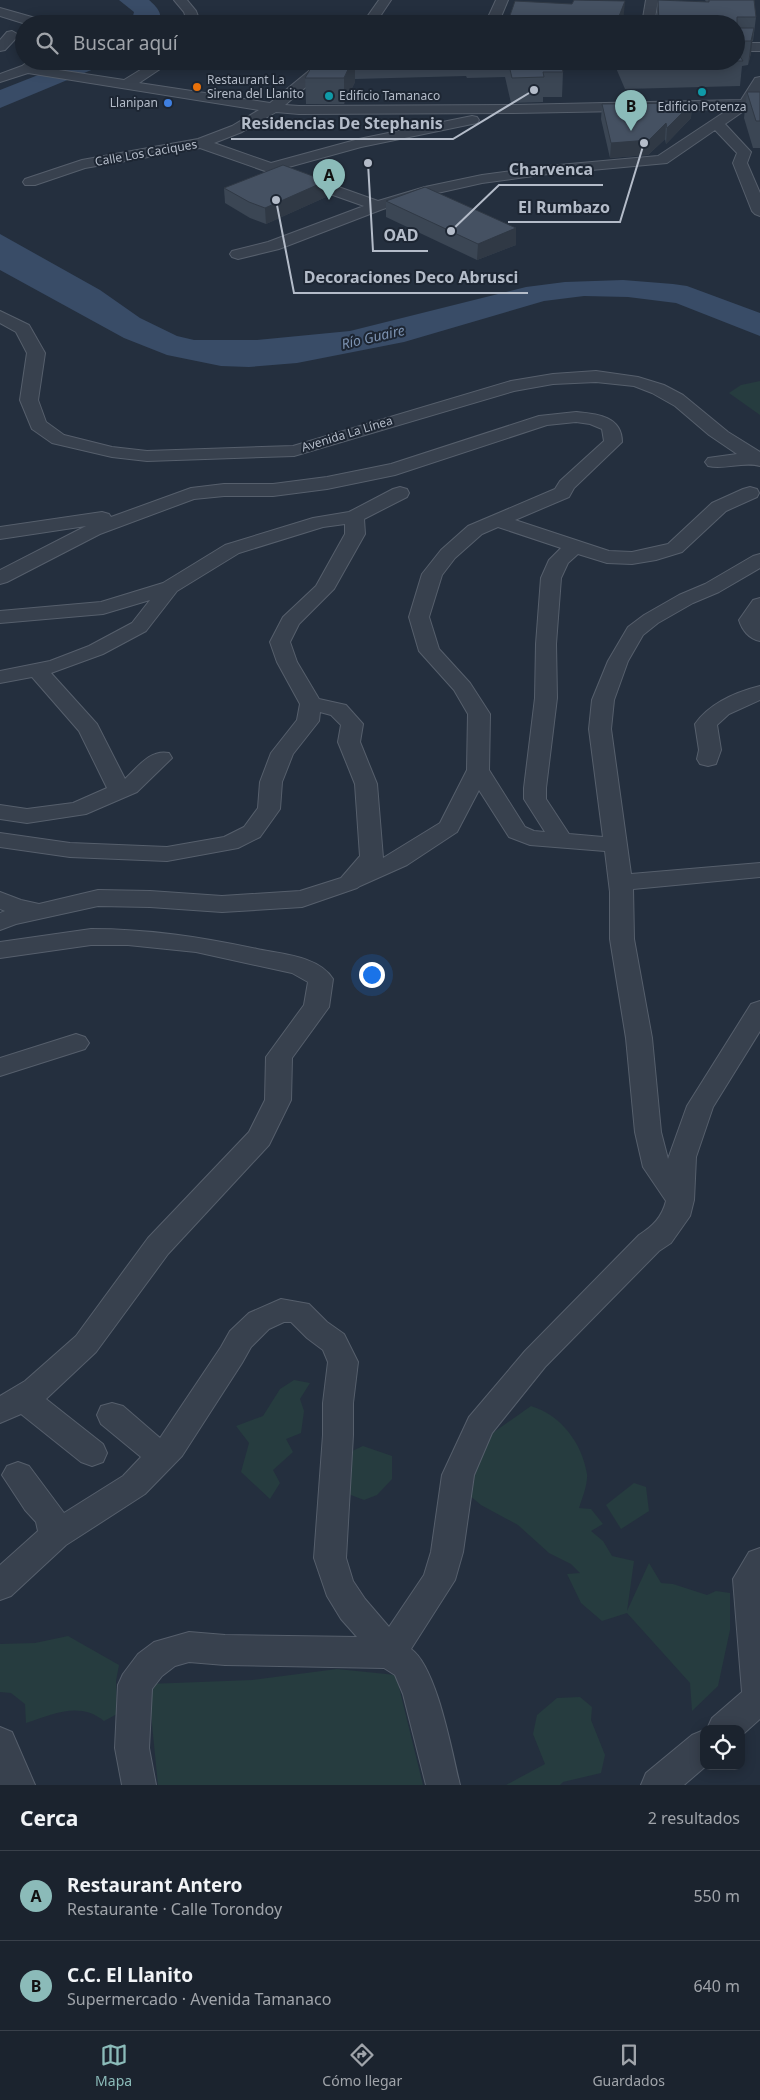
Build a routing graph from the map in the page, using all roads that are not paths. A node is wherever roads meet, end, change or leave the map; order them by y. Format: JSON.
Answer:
{"nodes":[{"id":1,"x":180,"y":0,"type":"edge"},
{"id":2,"x":385,"y":0,"type":"edge"},
{"id":3,"x":502,"y":0,"type":"edge"},
{"id":4,"x":652,"y":0,"type":"edge"},
{"id":5,"x":0,"y":12,"type":"edge"},
{"id":6,"x":192,"y":15,"type":"edge"},
{"id":7,"x":374,"y":15,"type":"edge"},
{"id":8,"x":495,"y":15,"type":"edge"},
{"id":9,"x":650,"y":15,"type":"edge"},
{"id":10,"x":15,"y":16,"type":"edge"},
{"id":11,"x":0,"y":35,"type":"edge"},
{"id":12,"x":0,"y":47,"type":"edge"},
{"id":13,"x":745,"y":47,"type":"edge"},
{"id":14,"x":760,"y":47,"type":"edge"},
{"id":15,"x":0,"y":66,"type":"edge"},
{"id":16,"x":15,"y":66,"type":"edge"},
{"id":17,"x":22,"y":70,"type":"edge"},
{"id":18,"x":51,"y":70,"type":"edge"},
{"id":19,"x":151,"y":70,"type":"edge"},
{"id":20,"x":318,"y":70,"type":"edge"},
{"id":21,"x":0,"y":78,"type":"edge"},
{"id":22,"x":760,"y":81,"type":"edge"},
{"id":23,"x":126,"y":86,"type":"junction"},
{"id":24,"x":760,"y":104,"type":"edge"},
{"id":25,"x":740,"y":107,"type":"junction"},
{"id":26,"x":273,"y":108,"type":"junction"},
{"id":27,"x":760,"y":109,"type":"edge"},
{"id":28,"x":488,"y":116,"type":"junction"},
{"id":29,"x":716,"y":123,"type":"junction"},
{"id":30,"x":201,"y":143,"type":"junction"},
{"id":31,"x":753,"y":154,"type":"edge"},
{"id":32,"x":269,"y":168,"type":"junction"},
{"id":33,"x":30,"y":182,"type":"dead end"},
{"id":34,"x":378,"y":206,"type":"junction"},
{"id":35,"x":760,"y":211,"type":"edge"},
{"id":36,"x":238,"y":254,"type":"dead end"},
{"id":37,"x":0,"y":316,"type":"edge"},
{"id":38,"x":758,"y":459,"type":"edge"},
{"id":39,"x":714,"y":462,"type":"dead end"},
{"id":40,"x":400,"y":493,"type":"dead end"},
{"id":41,"x":750,"y":493,"type":"dead end"},
{"id":42,"x":152,"y":508,"type":"junction"},
{"id":43,"x":354,"y":517,"type":"junction"},
{"id":44,"x":499,"y":521,"type":"junction"},
{"id":45,"x":0,"y":533,"type":"edge"},
{"id":46,"x":574,"y":547,"type":"junction"},
{"id":47,"x":760,"y":560,"type":"edge"},
{"id":48,"x":0,"y":578,"type":"edge"},
{"id":49,"x":170,"y":587,"type":"junction"},
{"id":50,"x":760,"y":604,"type":"edge"},
{"id":51,"x":0,"y":617,"type":"edge"},
{"id":52,"x":760,"y":635,"type":"edge"},
{"id":53,"x":37,"y":670,"type":"junction"},
{"id":54,"x":0,"y":677,"type":"edge"},
{"id":55,"x":760,"y":692,"type":"edge"},
{"id":56,"x":311,"y":704,"type":"junction"},
{"id":57,"x":161,"y":758,"type":"dead end"},
{"id":58,"x":708,"y":759,"type":"dead end"},
{"id":59,"x":478,"y":770,"type":"junction"},
{"id":60,"x":120,"y":791,"type":"junction"},
{"id":61,"x":0,"y":812,"type":"edge"},
{"id":62,"x":0,"y":840,"type":"edge"},
{"id":63,"x":562,"y":841,"type":"junction"},
{"id":64,"x":617,"y":845,"type":"junction"},
{"id":65,"x":760,"y":870,"type":"edge"},
{"id":66,"x":349,"y":883,"type":"junction"},
{"id":67,"x":620,"y":883,"type":"junction"},
{"id":68,"x":0,"y":900,"type":"edge"},
{"id":69,"x":41,"y":911,"type":"junction"},
{"id":70,"x":0,"y":922,"type":"edge"},
{"id":71,"x":0,"y":950,"type":"edge"},
{"id":72,"x":760,"y":1010,"type":"edge"},
{"id":73,"x":76,"y":1043,"type":"dead end"},
{"id":74,"x":0,"y":1067,"type":"edge"},
{"id":75,"x":680,"y":1200,"type":"junction"},
{"id":76,"x":12,"y":1404,"type":"edge"},
{"id":77,"x":112,"y":1415,"type":"dead end"},
{"id":78,"x":92,"y":1453,"type":"dead end"},
{"id":79,"x":162,"y":1457,"type":"junction"},
{"id":80,"x":18,"y":1475,"type":"dead end"},
{"id":81,"x":55,"y":1536,"type":"junction"},
{"id":82,"x":760,"y":1562,"type":"edge"},
{"id":83,"x":0,"y":1586,"type":"edge"},
{"id":84,"x":390,"y":1653,"type":"junction"},
{"id":85,"x":729,"y":1725,"type":"edge"},
{"id":86,"x":0,"y":1743,"type":"edge"},
{"id":87,"x":700,"y":1749,"type":"edge"},
{"id":88,"x":18,"y":1785,"type":"edge"},
{"id":89,"x":139,"y":1785,"type":"edge"},
{"id":90,"x":443,"y":1785,"type":"edge"},
{"id":91,"x":658,"y":1785,"type":"edge"}],
"edges":[{"from":1,"to":6,"type":"street"},
{"from":2,"to":7,"type":"street"},
{"from":3,"to":8,"type":"street"},
{"from":4,"to":9,"type":"street"},
{"from":5,"to":10,"type":"street"},
{"from":11,"to":12,"type":"street"},
{"from":13,"to":14,"type":"street"},
{"from":15,"to":16,"type":"street"},
{"from":17,"to":21,"type":"street"},
{"from":18,"to":23,"type":"street"},
{"from":19,"to":23,"type":"street"},
{"from":20,"to":26,"type":"street","name":"Calle Los Caciques"},
{"from":22,"to":25,"type":"street"},
{"from":23,"to":26,"type":"street"},
{"from":24,"to":25,"type":"street"},
{"from":25,"to":26,"type":"street"},
{"from":25,"to":27,"type":"street"},
{"from":25,"to":28,"type":"street"},
{"from":25,"to":29,"type":"street"},
{"from":26,"to":28,"type":"street"},
{"from":26,"to":30,"type":"street","name":"Calle Los Caciques"},
{"from":28,"to":32,"type":"street"},
{"from":29,"to":31,"type":"street"},
{"from":29,"to":34,"type":"street"},
{"from":30,"to":32,"type":"street"},
{"from":30,"to":33,"type":"street","name":"Calle Los Caciques"},
{"from":31,"to":35,"type":"street"},
{"from":32,"to":34,"type":"street"},
{"from":34,"to":36,"type":"street"},
{"from":37,"to":38,"type":"street","name":"Avenida La Línea"},
{"from":38,"to":39,"type":"street"},
{"from":40,"to":43,"type":"street"},
{"from":41,"to":46,"type":"street"},
{"from":42,"to":44,"type":"street"},
{"from":42,"to":45,"type":"street"},
{"from":42,"to":48,"type":"street"},
{"from":43,"to":49,"type":"street"},
{"from":43,"to":56,"type":"street"},
{"from":44,"to":46,"type":"street"},
{"from":44,"to":59,"type":"street"},
{"from":46,"to":63,"type":"street"},
{"from":47,"to":64,"type":"street"},
{"from":49,"to":51,"type":"street"},
{"from":49,"to":53,"type":"street"},
{"from":50,"to":52,"type":"street"},
{"from":53,"to":54,"type":"street"},
{"from":53,"to":60,"type":"street"},
{"from":55,"to":58,"type":"street"},
{"from":56,"to":62,"type":"street"},
{"from":56,"to":66,"type":"street"},
{"from":57,"to":60,"type":"street"},
{"from":59,"to":63,"type":"street"},
{"from":59,"to":66,"type":"street"},
{"from":60,"to":61,"type":"street"},
{"from":63,"to":64,"type":"street"},
{"from":64,"to":67,"type":"street"},
{"from":65,"to":67,"type":"street"},
{"from":66,"to":69,"type":"street"},
{"from":67,"to":75,"type":"street"},
{"from":68,"to":69,"type":"street"},
{"from":69,"to":70,"type":"street"},
{"from":71,"to":76,"type":"street"},
{"from":72,"to":75,"type":"street"},
{"from":73,"to":74,"type":"street"},
{"from":75,"to":84,"type":"street"},
{"from":76,"to":78,"type":"street"},
{"from":77,"to":79,"type":"street"},
{"from":79,"to":81,"type":"street"},
{"from":79,"to":84,"type":"street"},
{"from":80,"to":81,"type":"street"},
{"from":81,"to":83,"type":"street"},
{"from":82,"to":85,"type":"street"},
{"from":84,"to":89,"type":"street"},
{"from":84,"to":90,"type":"street"},
{"from":86,"to":88,"type":"street"},
{"from":87,"to":91,"type":"street"}]}
